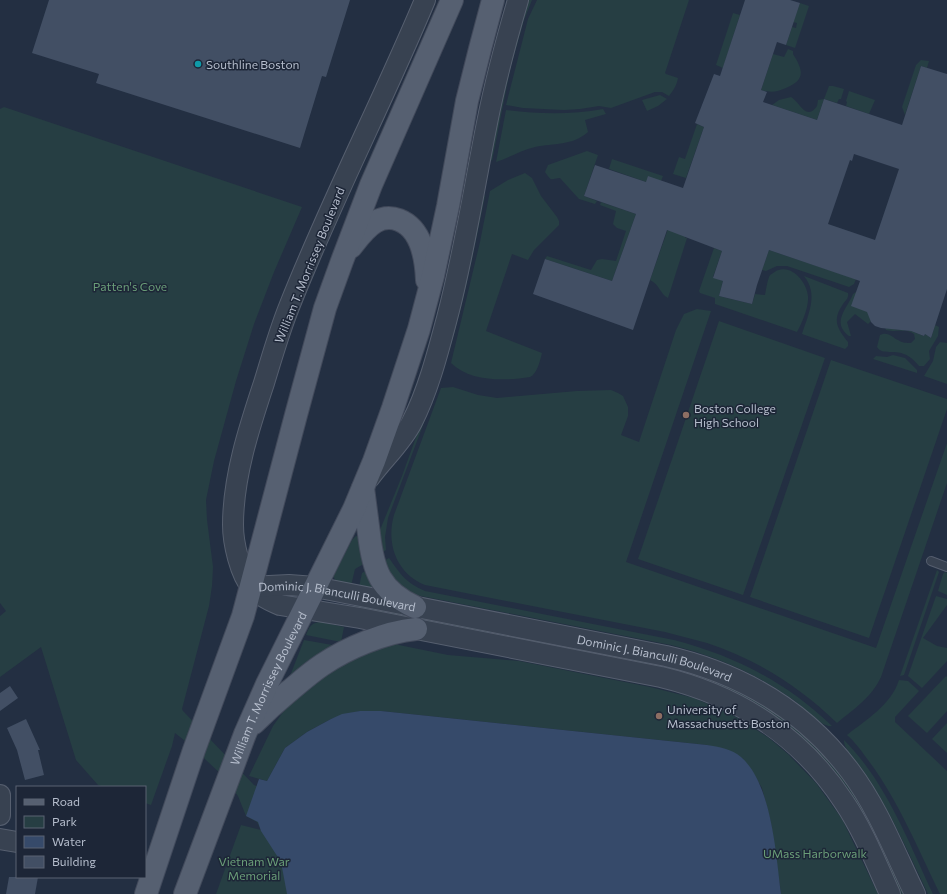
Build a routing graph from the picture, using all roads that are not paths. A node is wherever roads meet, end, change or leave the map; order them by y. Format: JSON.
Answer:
{"nodes":[{"id":1,"x":425,"y":0,"type":"edge"},
{"id":2,"x":452,"y":0,"type":"edge"},
{"id":3,"x":493,"y":0,"type":"edge"},
{"id":4,"x":518,"y":0,"type":"edge"},
{"id":5,"x":342,"y":261,"type":"junction"},
{"id":6,"x":426,"y":304,"type":"junction"},
{"id":7,"x":363,"y":488,"type":"junction"},
{"id":8,"x":931,"y":561,"type":"dead end"},
{"id":9,"x":947,"y":567,"type":"edge"},
{"id":10,"x":251,"y":586,"type":"junction"},
{"id":11,"x":315,"y":587,"type":"junction"},
{"id":12,"x":415,"y":607,"type":"junction"},
{"id":13,"x":304,"y":610,"type":"junction"},
{"id":14,"x":416,"y":629,"type":"junction"},
{"id":15,"x":245,"y":734,"type":"junction"},
{"id":16,"x":0,"y":794,"type":"edge"},
{"id":17,"x":0,"y":815,"type":"edge"},
{"id":18,"x":0,"y":838,"type":"edge"},
{"id":19,"x":16,"y":842,"type":"edge"},
{"id":20,"x":149,"y":869,"type":"edge"},
{"id":21,"x":146,"y":894,"type":"edge"},
{"id":22,"x":185,"y":894,"type":"edge"},
{"id":23,"x":890,"y":894,"type":"edge"},
{"id":24,"x":915,"y":894,"type":"edge"}],
"edges":[{"from":1,"to":10,"type":"street","name":"William T. Morrissey Boulevard"},
{"from":2,"to":5,"type":"main road"},
{"from":3,"to":6,"type":"main road","name":"William T. Morrissey Boulevard"},
{"from":4,"to":7,"type":"street","name":"William T. Morrissey Boulevard"},
{"from":5,"to":6,"type":"main road"},
{"from":5,"to":10,"type":"main road"},
{"from":6,"to":7,"type":"main road","name":"William T. Morrissey Boulevard"},
{"from":7,"to":11,"type":"main road","name":"William T. Morrissey Boulevard"},
{"from":7,"to":12,"type":"main road"},
{"from":8,"to":9,"type":"lane"},
{"from":10,"to":11,"type":"street","name":"Dominic J. Bianculli Boulevard"},
{"from":10,"to":13,"type":"street","name":"Dominic J. Bianculli Boulevard"},
{"from":10,"to":20,"type":"main road"},
{"from":11,"to":12,"type":"street","name":"Dominic J. Bianculli Boulevard"},
{"from":11,"to":13,"type":"main road","name":"William T. Morrissey Boulevard"},
{"from":12,"to":24,"type":"street","name":"Dominic J. Bianculli Boulevard"},
{"from":13,"to":14,"type":"street","name":"Dominic J. Bianculli Boulevard"},
{"from":13,"to":15,"type":"main road","name":"William T. Morrissey Boulevard"},
{"from":14,"to":15,"type":"main road"},
{"from":14,"to":23,"type":"street","name":"Dominic J. Bianculli Boulevard"},
{"from":15,"to":22,"type":"main road","name":"William T. Morrissey Boulevard"},
{"from":16,"to":17,"type":"street"},
{"from":18,"to":19,"type":"street"},
{"from":20,"to":21,"type":"main road"}]}
